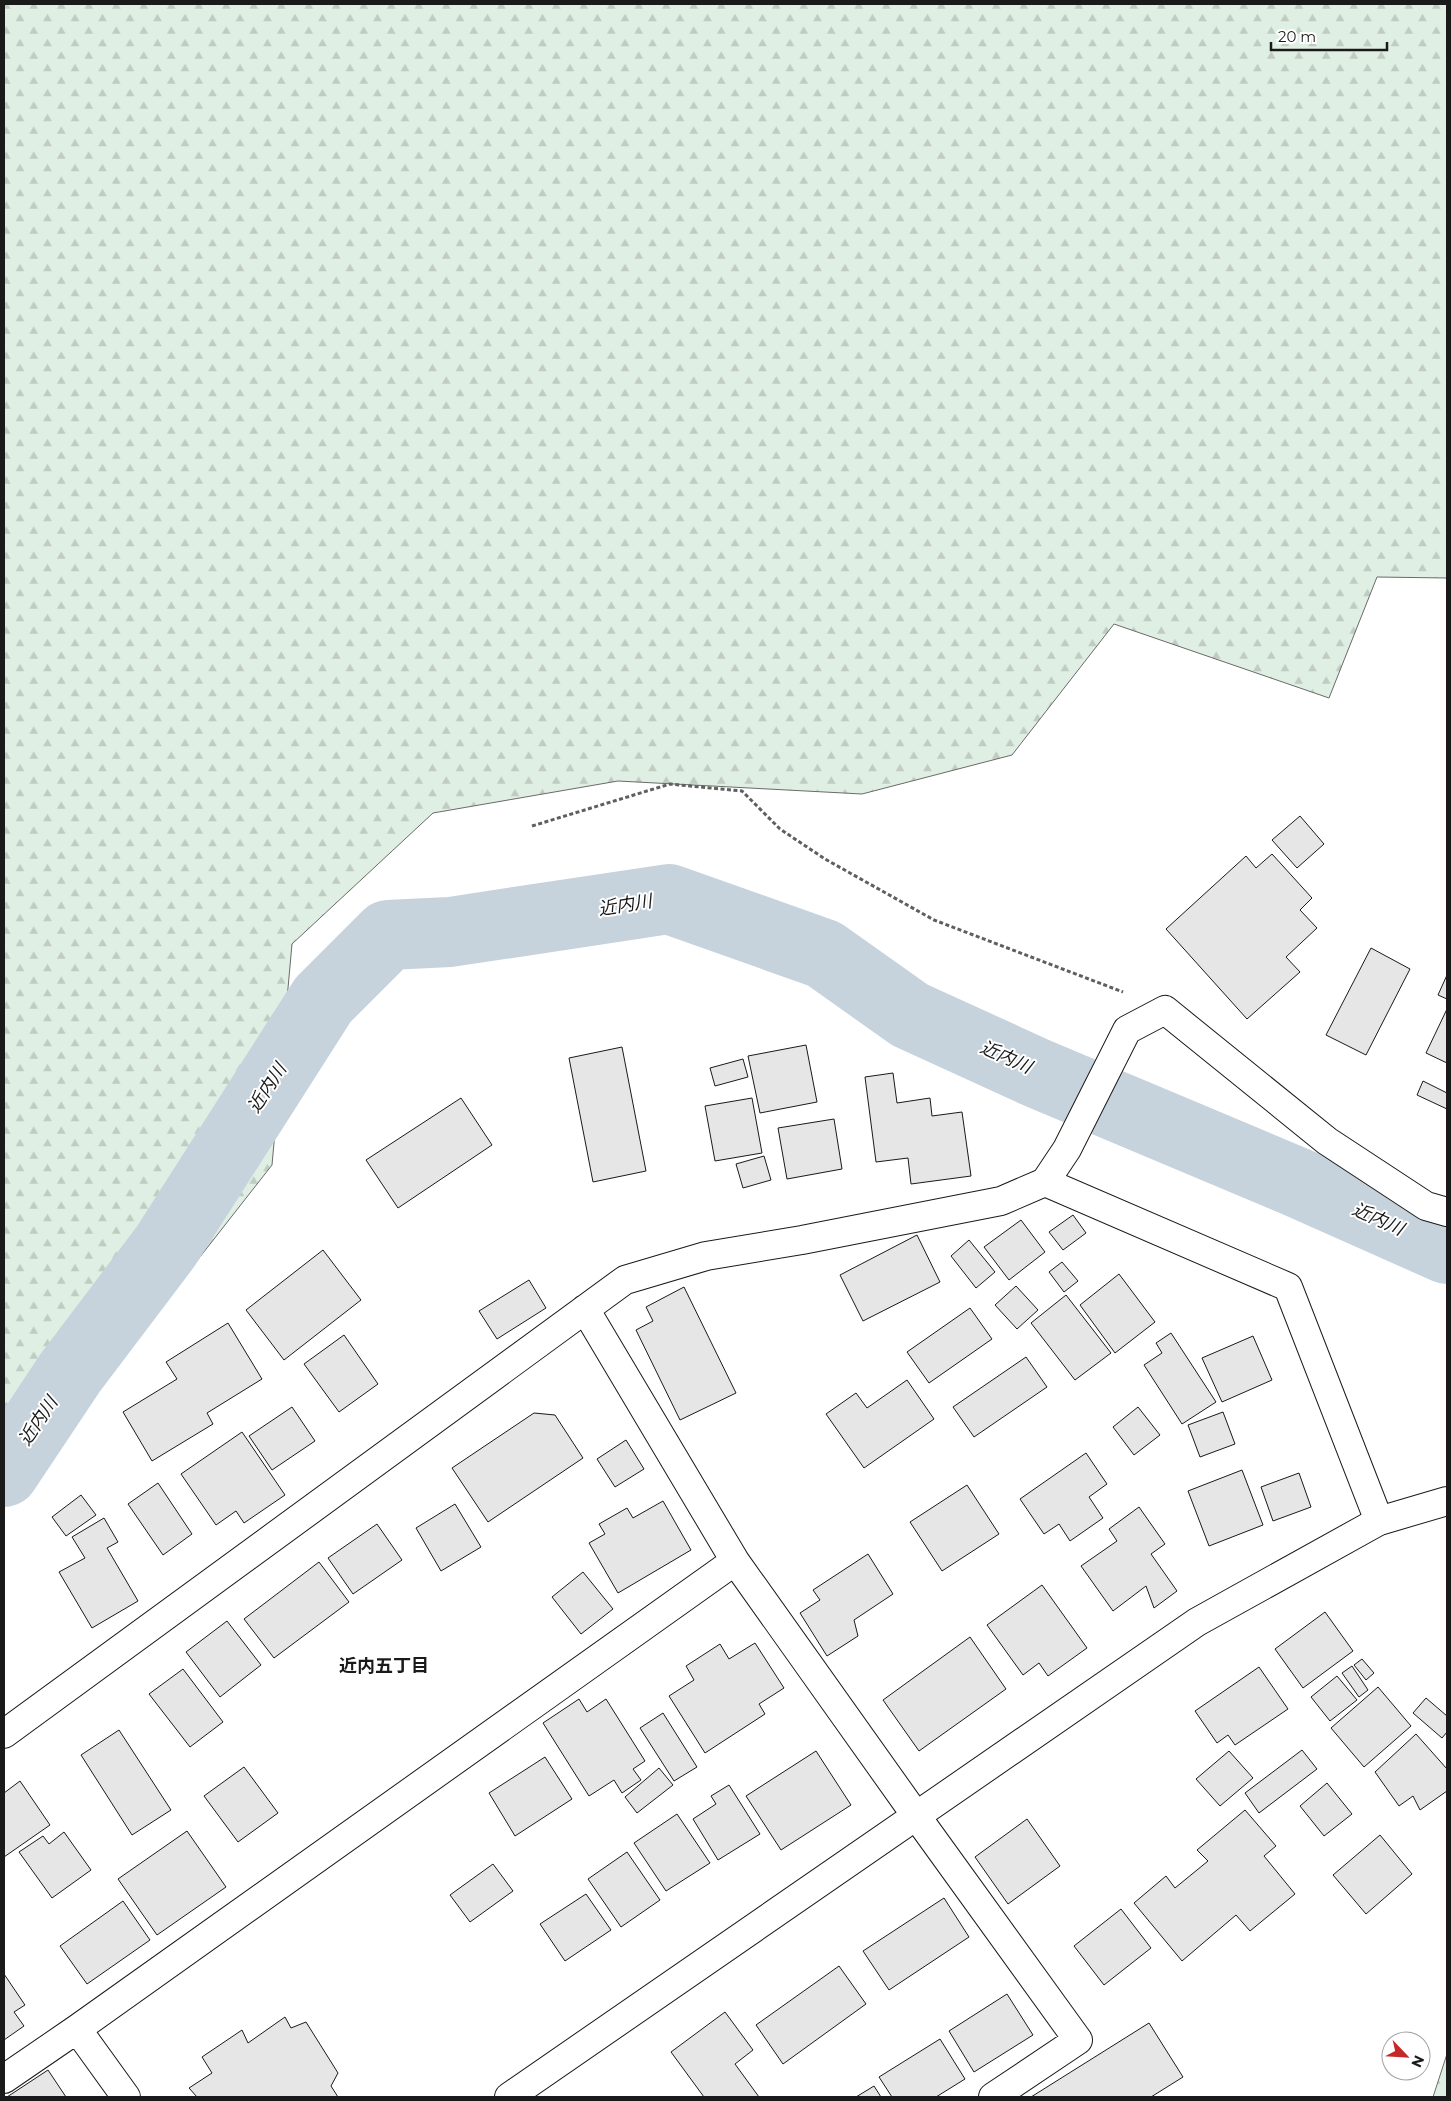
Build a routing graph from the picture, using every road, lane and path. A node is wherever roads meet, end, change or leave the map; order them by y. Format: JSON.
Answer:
{"nodes":[{"id":1,"x":532,"y":826,"type":"dead end"},
{"id":2,"x":1166,"y":1010,"type":"junction"},
{"id":3,"x":1045,"y":1182,"type":"junction"},
{"id":4,"x":1447,"y":1212,"type":"edge"},
{"id":5,"x":586,"y":1308,"type":"junction"},
{"id":6,"x":1447,"y":1501,"type":"edge"},
{"id":7,"x":1379,"y":1521,"type":"junction"},
{"id":8,"x":735,"y":1562,"type":"junction"},
{"id":9,"x":4,"y":1734,"type":"edge"},
{"id":10,"x":917,"y":1817,"type":"junction"},
{"id":11,"x":77,"y":2029,"type":"junction"},
{"id":12,"x":4,"y":2079,"type":"edge"},
{"id":13,"x":126,"y":2097,"type":"edge"},
{"id":14,"x":509,"y":2097,"type":"edge"},
{"id":15,"x":993,"y":2097,"type":"edge"}],
"edges":[{"from":1,"to":2,"type":"path"},
{"from":2,"to":3,"type":"street"},
{"from":2,"to":4,"type":"street"},
{"from":3,"to":5,"type":"street"},
{"from":3,"to":7,"type":"street"},
{"from":5,"to":8,"type":"street"},
{"from":5,"to":9,"type":"street"},
{"from":6,"to":7,"type":"street"},
{"from":7,"to":10,"type":"street"},
{"from":8,"to":10,"type":"street"},
{"from":8,"to":11,"type":"street"},
{"from":10,"to":14,"type":"street"},
{"from":10,"to":15,"type":"street"},
{"from":11,"to":12,"type":"street"},
{"from":11,"to":13,"type":"street"}]}
